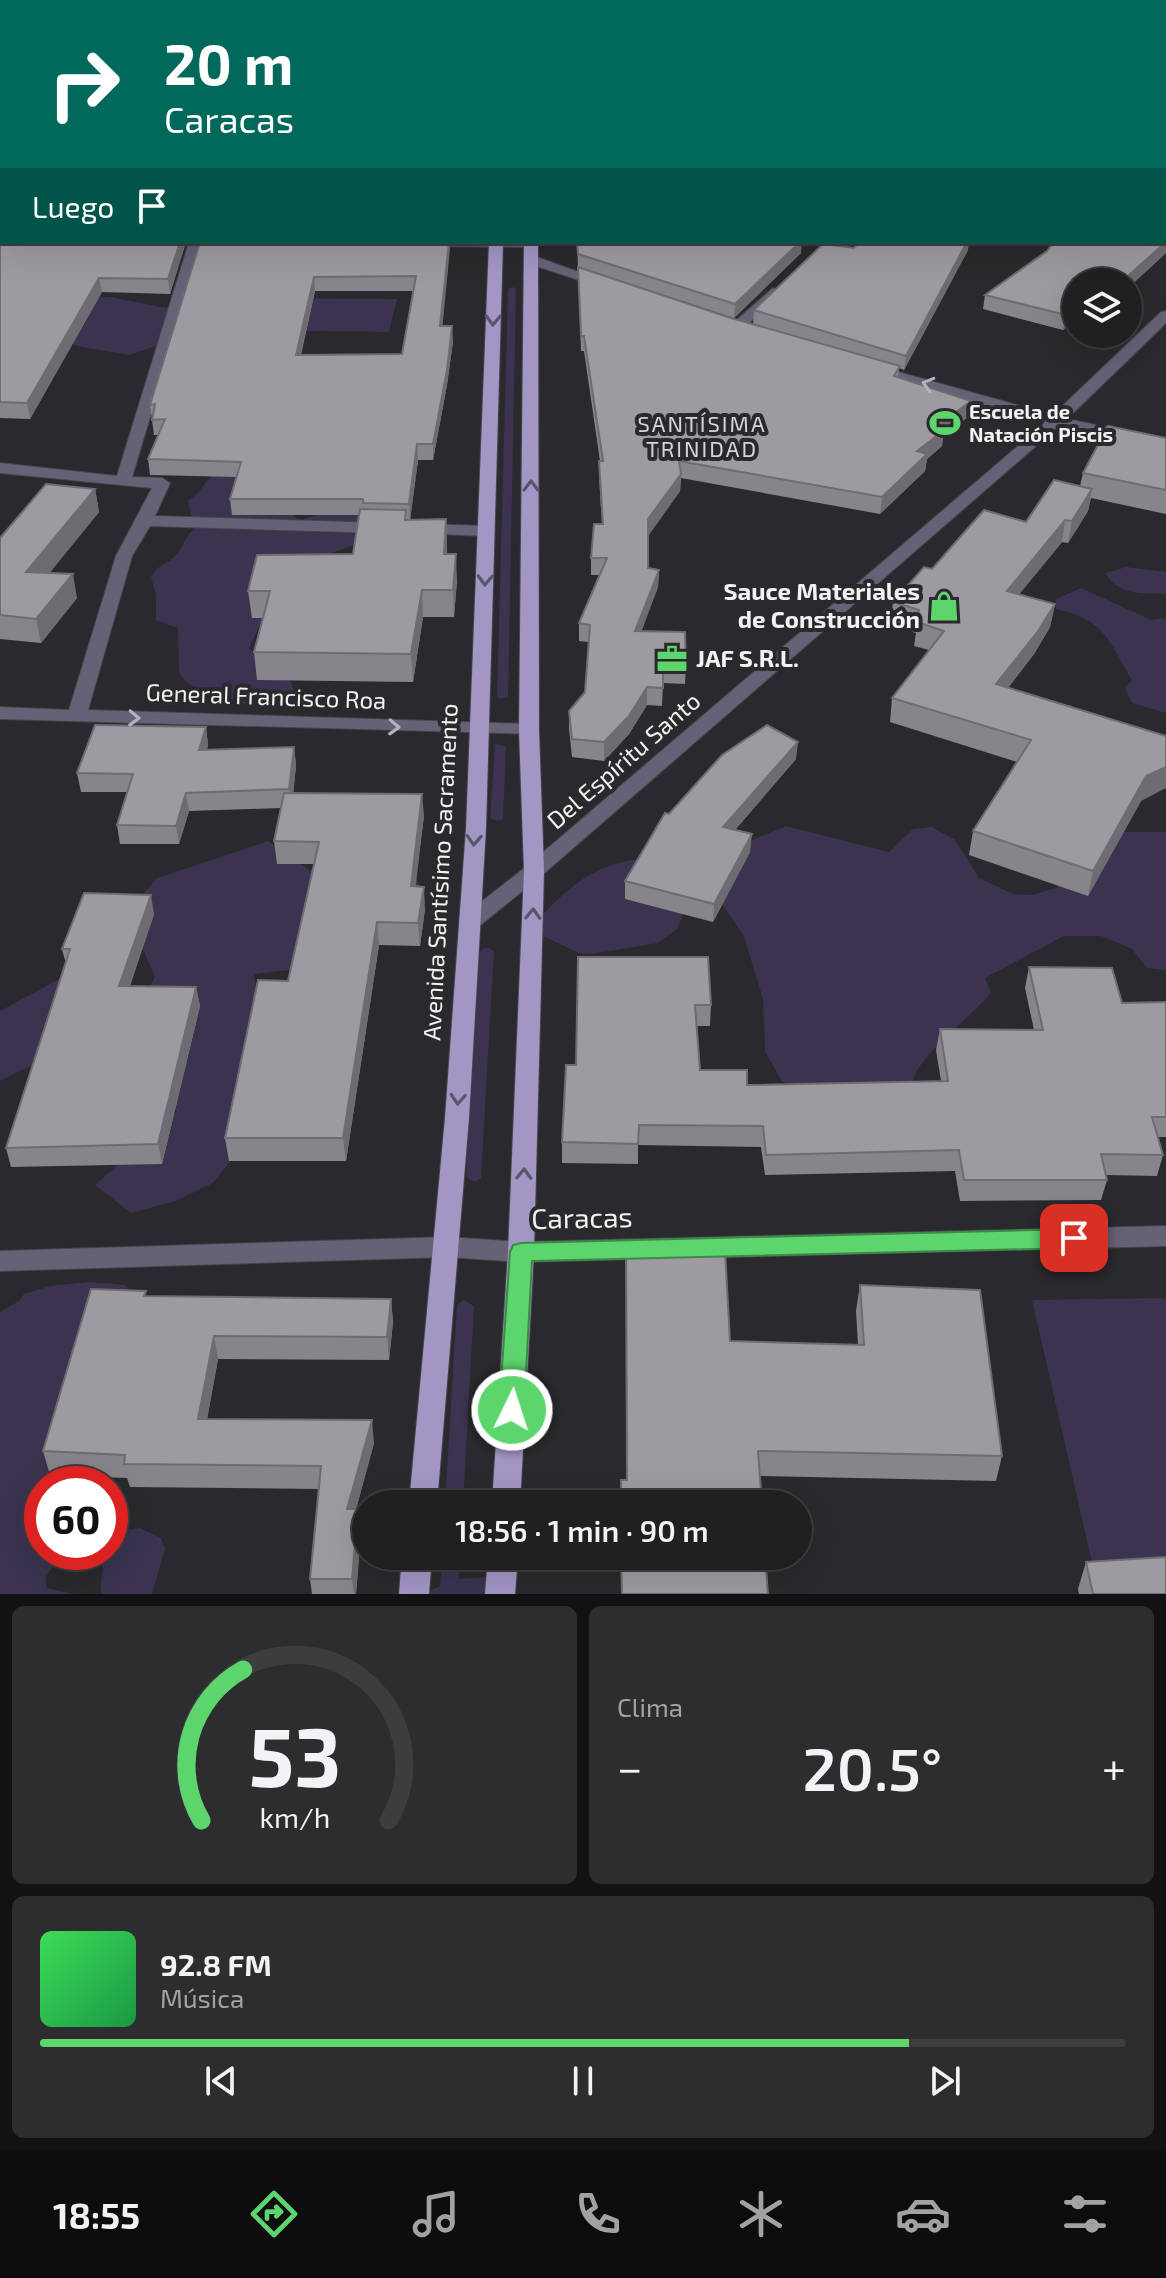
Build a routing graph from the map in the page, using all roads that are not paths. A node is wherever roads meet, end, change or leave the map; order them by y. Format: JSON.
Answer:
{"nodes":[{"id":1,"x":195,"y":244,"type":"edge"},
{"id":2,"x":496,"y":244,"type":"edge"},
{"id":3,"x":508,"y":244,"type":"edge"},
{"id":4,"x":531,"y":248,"type":"edge"},
{"id":5,"x":780,"y":285,"type":"edge"},
{"id":6,"x":619,"y":289,"type":"edge"},
{"id":7,"x":1166,"y":315,"type":"edge"},
{"id":8,"x":736,"y":328,"type":"edge"},
{"id":9,"x":856,"y":364,"type":"edge"},
{"id":10,"x":1056,"y":421,"type":"junction"},
{"id":11,"x":1166,"y":444,"type":"edge"},
{"id":12,"x":0,"y":468,"type":"edge"},
{"id":13,"x":123,"y":482,"type":"junction"},
{"id":14,"x":145,"y":521,"type":"junction"},
{"id":15,"x":486,"y":531,"type":"junction"},
{"id":16,"x":0,"y":713,"type":"edge"},
{"id":17,"x":77,"y":716,"type":"junction"},
{"id":18,"x":481,"y":730,"type":"junction"},
{"id":19,"x":529,"y":730,"type":"junction"},
{"id":20,"x":534,"y":871,"type":"junction"},
{"id":21,"x":470,"y":922,"type":"junction"},
{"id":22,"x":1166,"y":1236,"type":"edge"},
{"id":23,"x":448,"y":1247,"type":"junction"},
{"id":24,"x":521,"y":1252,"type":"junction"},
{"id":25,"x":0,"y":1261,"type":"edge"},
{"id":26,"x":424,"y":1490,"type":"edge"},
{"id":27,"x":507,"y":1490,"type":"edge"},
{"id":28,"x":416,"y":1570,"type":"edge"},
{"id":29,"x":502,"y":1570,"type":"edge"},
{"id":30,"x":414,"y":1594,"type":"edge"},
{"id":31,"x":500,"y":1594,"type":"edge"}],
"edges":[{"from":1,"to":13,"type":"street"},
{"from":2,"to":15,"type":"main road","name":"Avenida Santísimo Sacramento","one_way":true},
{"from":3,"to":4,"type":"street"},
{"from":4,"to":6,"type":"street"},
{"from":19,"to":4,"type":"main road","one_way":true},
{"from":5,"to":8,"type":"street"},
{"from":7,"to":10,"type":"street","name":"Del Espíritu Santo"},
{"from":10,"to":9,"type":"street","one_way":true},
{"from":10,"to":11,"type":"street"},
{"from":10,"to":20,"type":"street","name":"Del Espíritu Santo"},
{"from":12,"to":13,"type":"street"},
{"from":13,"to":14,"type":"street"},
{"from":14,"to":15,"type":"street"},
{"from":14,"to":17,"type":"street"},
{"from":15,"to":18,"type":"main road","name":"Avenida Santísimo Sacramento","one_way":true},
{"from":16,"to":17,"type":"street","name":"General Francisco Roa"},
{"from":17,"to":18,"type":"street","name":"General Francisco Roa","one_way":true},
{"from":18,"to":19,"type":"street","name":"General Francisco Roa"},
{"from":18,"to":21,"type":"main road","name":"Avenida Santísimo Sacramento","one_way":true},
{"from":19,"to":20,"type":"main road"},
{"from":20,"to":21,"type":"street","name":"Del Espíritu Santo"},
{"from":24,"to":20,"type":"main road","one_way":true},
{"from":21,"to":23,"type":"main road","name":"Avenida Santísimo Sacramento","one_way":true},
{"from":22,"to":24,"type":"street","name":"Caracas"},
{"from":23,"to":24,"type":"street","name":"Caracas"},
{"from":23,"to":25,"type":"street","name":"Caracas"},
{"from":23,"to":26,"type":"main road","name":"Avenida Santísimo Sacramento"},
{"from":24,"to":27,"type":"main road"},
{"from":28,"to":30,"type":"main road"},
{"from":29,"to":31,"type":"main road"}]}
